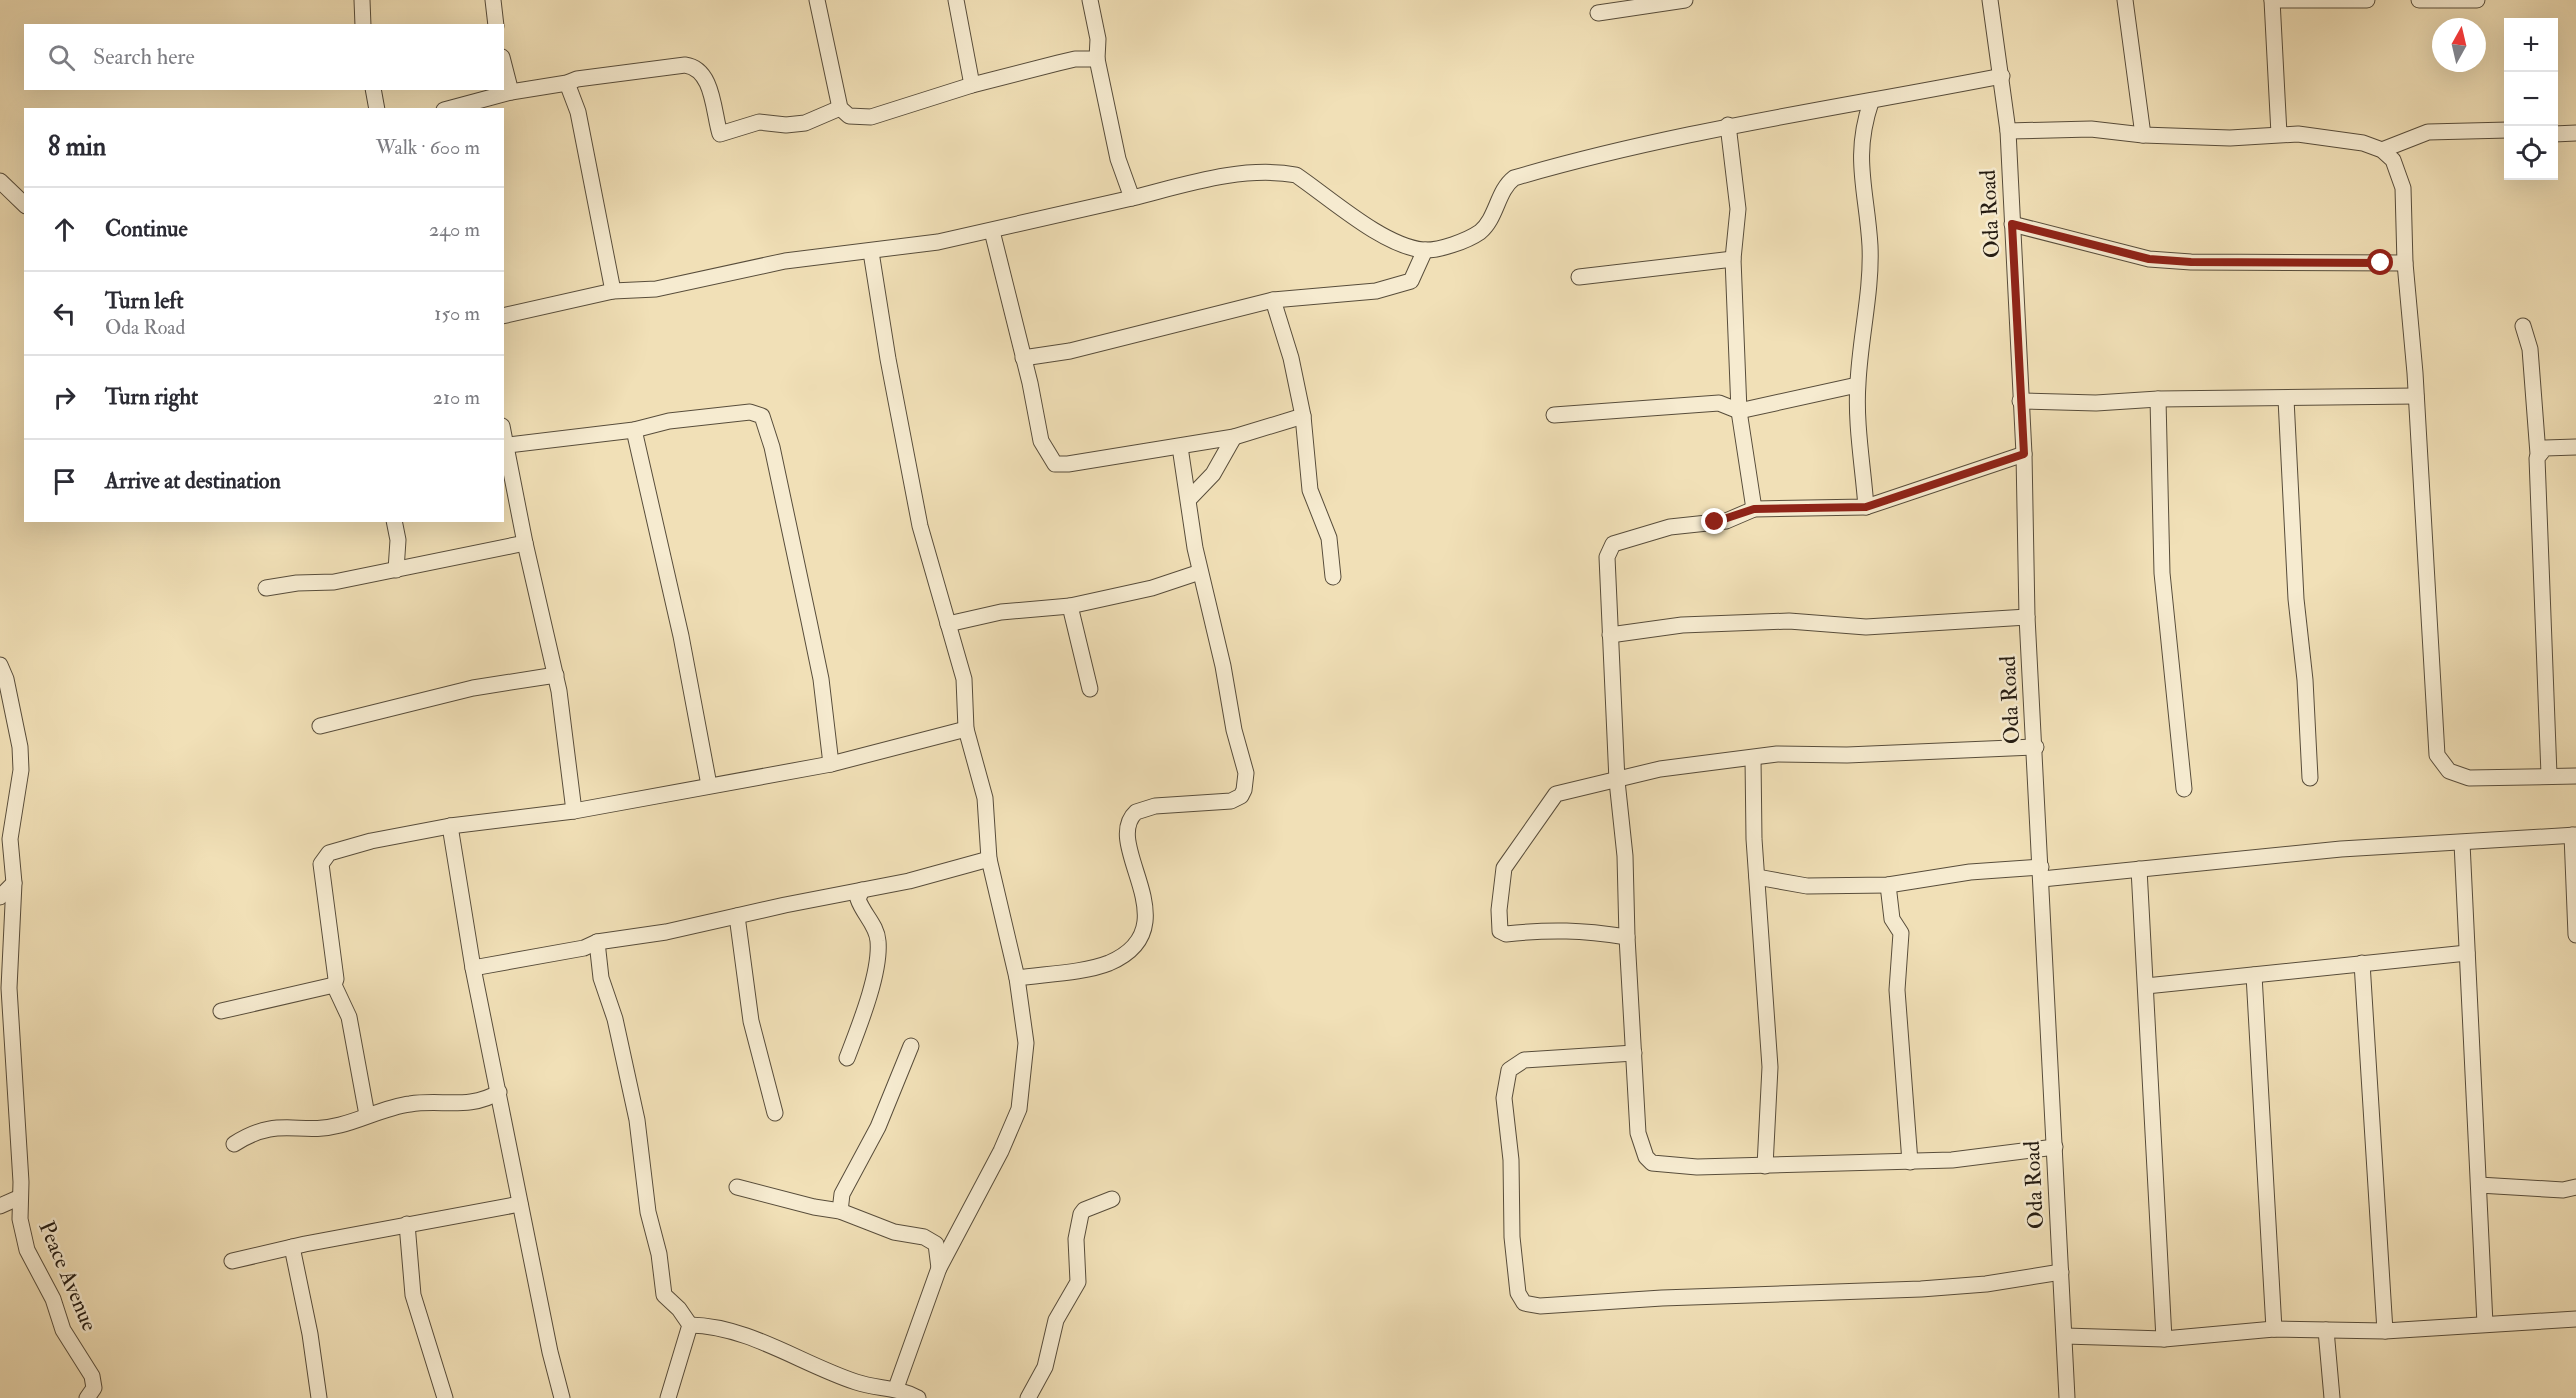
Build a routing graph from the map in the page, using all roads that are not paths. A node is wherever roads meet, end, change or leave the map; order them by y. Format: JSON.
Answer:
{"nodes":[{"id":1,"x":362,"y":0,"type":"edge"},
{"id":2,"x":493,"y":0,"type":"edge"},
{"id":3,"x":817,"y":0,"type":"edge"},
{"id":4,"x":956,"y":0,"type":"edge"},
{"id":5,"x":1090,"y":0,"type":"edge"},
{"id":6,"x":1990,"y":0,"type":"edge"},
{"id":7,"x":2125,"y":0,"type":"edge"},
{"id":8,"x":2272,"y":0,"type":"edge"},
{"id":9,"x":2367,"y":0,"type":"edge"},
{"id":10,"x":2419,"y":0,"type":"edge"},
{"id":11,"x":2477,"y":0,"type":"edge"},
{"id":12,"x":1679,"y":1,"type":"edge"},
{"id":13,"x":1599,"y":13,"type":"dead end"},
{"id":14,"x":363,"y":24,"type":"edge"},
{"id":15,"x":496,"y":24,"type":"edge"},
{"id":16,"x":1097,"y":60,"type":"junction"},
{"id":17,"x":504,"y":65,"type":"edge"},
{"id":18,"x":2002,"y":76,"type":"junction"},
{"id":19,"x":567,"y":83,"type":"junction"},
{"id":20,"x":972,"y":85,"type":"junction"},
{"id":21,"x":373,"y":90,"type":"edge"},
{"id":22,"x":511,"y":92,"type":"junction"},
{"id":23,"x":1871,"y":102,"type":"junction"},
{"id":24,"x":377,"y":108,"type":"edge"},
{"id":25,"x":451,"y":108,"type":"edge"},
{"id":26,"x":840,"y":108,"type":"junction"},
{"id":27,"x":1728,"y":125,"type":"junction"},
{"id":28,"x":2504,"y":130,"type":"edge"},
{"id":29,"x":2008,"y":131,"type":"junction"},
{"id":30,"x":2576,"y":133,"type":"edge"},
{"id":31,"x":2279,"y":134,"type":"junction"},
{"id":32,"x":2558,"y":134,"type":"edge"},
{"id":33,"x":2143,"y":135,"type":"junction"},
{"id":34,"x":2382,"y":150,"type":"junction"},
{"id":35,"x":0,"y":180,"type":"edge"},
{"id":36,"x":1132,"y":198,"type":"junction"},
{"id":37,"x":24,"y":204,"type":"edge"},
{"id":38,"x":2012,"y":224,"type":"junction"},
{"id":39,"x":992,"y":231,"type":"junction"},
{"id":40,"x":1425,"y":250,"type":"junction"},
{"id":41,"x":872,"y":252,"type":"junction"},
{"id":42,"x":1733,"y":259,"type":"junction"},
{"id":43,"x":2405,"y":263,"type":"junction"},
{"id":44,"x":1579,"y":277,"type":"dead end"},
{"id":45,"x":613,"y":291,"type":"junction"},
{"id":46,"x":1274,"y":300,"type":"junction"},
{"id":47,"x":504,"y":316,"type":"edge"},
{"id":48,"x":2523,"y":326,"type":"dead end"},
{"id":49,"x":1023,"y":358,"type":"junction"},
{"id":50,"x":1857,"y":385,"type":"junction"},
{"id":51,"x":2416,"y":396,"type":"junction"},
{"id":52,"x":2158,"y":399,"type":"junction"},
{"id":53,"x":2286,"y":399,"type":"junction"},
{"id":54,"x":2020,"y":400,"type":"junction"},
{"id":55,"x":1739,"y":411,"type":"junction"},
{"id":56,"x":1554,"y":415,"type":"dead end"},
{"id":57,"x":1303,"y":416,"type":"junction"},
{"id":58,"x":634,"y":430,"type":"junction"},
{"id":59,"x":504,"y":432,"type":"edge"},
{"id":60,"x":1234,"y":437,"type":"junction"},
{"id":61,"x":508,"y":445,"type":"junction"},
{"id":62,"x":1180,"y":447,"type":"junction"},
{"id":63,"x":2576,"y":447,"type":"edge"},
{"id":64,"x":2024,"y":454,"type":"junction"},
{"id":65,"x":2538,"y":454,"type":"junction"},
{"id":66,"x":1188,"y":499,"type":"junction"},
{"id":67,"x":1866,"y":507,"type":"junction"},
{"id":68,"x":1754,"y":509,"type":"junction"},
{"id":69,"x":394,"y":522,"type":"edge"},
{"id":70,"x":525,"y":543,"type":"junction"},
{"id":71,"x":396,"y":562,"type":"junction"},
{"id":72,"x":1200,"y":572,"type":"junction"},
{"id":73,"x":1333,"y":578,"type":"dead end"},
{"id":74,"x":266,"y":588,"type":"dead end"},
{"id":75,"x":1070,"y":606,"type":"junction"},
{"id":76,"x":2027,"y":617,"type":"junction"},
{"id":77,"x":948,"y":624,"type":"junction"},
{"id":78,"x":1610,"y":635,"type":"junction"},
{"id":79,"x":0,"y":665,"type":"edge"},
{"id":80,"x":556,"y":675,"type":"junction"},
{"id":81,"x":1090,"y":688,"type":"dead end"},
{"id":82,"x":320,"y":726,"type":"dead end"},
{"id":83,"x":966,"y":729,"type":"junction"},
{"id":84,"x":2036,"y":747,"type":"junction"},
{"id":85,"x":1753,"y":758,"type":"junction"},
{"id":86,"x":831,"y":764,"type":"junction"},
{"id":87,"x":2549,"y":775,"type":"junction"},
{"id":88,"x":2576,"y":776,"type":"edge"},
{"id":89,"x":2310,"y":778,"type":"dead end"},
{"id":90,"x":1617,"y":782,"type":"junction"},
{"id":91,"x":709,"y":785,"type":"junction"},
{"id":92,"x":2184,"y":789,"type":"dead end"},
{"id":93,"x":574,"y":811,"type":"junction"},
{"id":94,"x":450,"y":826,"type":"junction"},
{"id":95,"x":2574,"y":835,"type":"edge"},
{"id":96,"x":2462,"y":843,"type":"junction"},
{"id":97,"x":989,"y":859,"type":"junction"},
{"id":98,"x":2139,"y":869,"type":"junction"},
{"id":99,"x":2042,"y":873,"type":"junction"},
{"id":100,"x":1757,"y":877,"type":"junction"},
{"id":101,"x":14,"y":883,"type":"junction"},
{"id":102,"x":1888,"y":885,"type":"junction"},
{"id":103,"x":862,"y":890,"type":"junction"},
{"id":104,"x":0,"y":897,"type":"edge"},
{"id":105,"x":0,"y":916,"type":"edge"},
{"id":106,"x":737,"y":916,"type":"junction"},
{"id":107,"x":11,"y":933,"type":"junction"},
{"id":108,"x":2576,"y":935,"type":"edge"},
{"id":109,"x":1627,"y":937,"type":"junction"},
{"id":110,"x":597,"y":942,"type":"junction"},
{"id":111,"x":2467,"y":953,"type":"junction"},
{"id":112,"x":2362,"y":963,"type":"junction"},
{"id":113,"x":473,"y":968,"type":"junction"},
{"id":114,"x":2254,"y":975,"type":"junction"},
{"id":115,"x":1017,"y":978,"type":"junction"},
{"id":116,"x":334,"y":985,"type":"junction"},
{"id":117,"x":2146,"y":986,"type":"junction"},
{"id":118,"x":221,"y":1011,"type":"dead end"},
{"id":119,"x":911,"y":1046,"type":"dead end"},
{"id":120,"x":1634,"y":1053,"type":"junction"},
{"id":121,"x":6,"y":1056,"type":"edge"},
{"id":122,"x":847,"y":1058,"type":"dead end"},
{"id":123,"x":499,"y":1092,"type":"junction"},
{"id":124,"x":775,"y":1113,"type":"dead end"},
{"id":125,"x":367,"y":1115,"type":"junction"},
{"id":126,"x":234,"y":1144,"type":"dead end"},
{"id":127,"x":2055,"y":1147,"type":"junction"},
{"id":128,"x":1910,"y":1162,"type":"junction"},
{"id":129,"x":1766,"y":1166,"type":"junction"},
{"id":130,"x":2479,"y":1185,"type":"junction"},
{"id":131,"x":737,"y":1187,"type":"dead end"},
{"id":132,"x":2576,"y":1187,"type":"edge"},
{"id":133,"x":18,"y":1198,"type":"junction"},
{"id":134,"x":1112,"y":1198,"type":"dead end"},
{"id":135,"x":520,"y":1204,"type":"junction"},
{"id":136,"x":0,"y":1206,"type":"edge"},
{"id":137,"x":840,"y":1211,"type":"junction"},
{"id":138,"x":407,"y":1224,"type":"junction"},
{"id":139,"x":292,"y":1247,"type":"junction"},
{"id":140,"x":232,"y":1261,"type":"dead end"},
{"id":141,"x":939,"y":1268,"type":"junction"},
{"id":142,"x":2061,"y":1272,"type":"junction"},
{"id":143,"x":2576,"y":1319,"type":"edge"},
{"id":144,"x":2485,"y":1324,"type":"junction"},
{"id":145,"x":690,"y":1325,"type":"junction"},
{"id":146,"x":2274,"y":1329,"type":"junction"},
{"id":147,"x":2326,"y":1330,"type":"junction"},
{"id":148,"x":2385,"y":1331,"type":"junction"},
{"id":149,"x":2065,"y":1336,"type":"junction"},
{"id":150,"x":2164,"y":1339,"type":"junction"},
{"id":151,"x":896,"y":1388,"type":"junction"},
{"id":152,"x":87,"y":1398,"type":"edge"},
{"id":153,"x":319,"y":1398,"type":"edge"},
{"id":154,"x":445,"y":1398,"type":"edge"},
{"id":155,"x":562,"y":1398,"type":"edge"},
{"id":156,"x":668,"y":1398,"type":"edge"},
{"id":157,"x":918,"y":1398,"type":"edge"},
{"id":158,"x":1028,"y":1398,"type":"edge"},
{"id":159,"x":2067,"y":1398,"type":"edge"},
{"id":160,"x":2332,"y":1398,"type":"edge"}],
"edges":[{"from":1,"to":14,"type":"street"},
{"from":2,"to":15,"type":"street"},
{"from":3,"to":26,"type":"street"},
{"from":4,"to":20,"type":"street"},
{"from":5,"to":16,"type":"street"},
{"from":6,"to":18,"type":"street","name":"Oda Road"},
{"from":7,"to":33,"type":"street"},
{"from":8,"to":9,"type":"street"},
{"from":8,"to":31,"type":"street"},
{"from":10,"to":11,"type":"street"},
{"from":12,"to":13,"type":"street"},
{"from":16,"to":20,"type":"street"},
{"from":16,"to":36,"type":"street"},
{"from":17,"to":22,"type":"street"},
{"from":18,"to":23,"type":"street"},
{"from":18,"to":29,"type":"street","name":"Oda Road"},
{"from":19,"to":22,"type":"street"},
{"from":19,"to":26,"type":"street"},
{"from":19,"to":45,"type":"street"},
{"from":20,"to":26,"type":"street"},
{"from":21,"to":24,"type":"street"},
{"from":22,"to":25,"type":"street"},
{"from":23,"to":27,"type":"street"},
{"from":23,"to":50,"type":"street"},
{"from":27,"to":40,"type":"street"},
{"from":27,"to":42,"type":"street"},
{"from":28,"to":34,"type":"street"},
{"from":29,"to":33,"type":"street"},
{"from":29,"to":38,"type":"street","name":"Oda Road"},
{"from":30,"to":32,"type":"street"},
{"from":31,"to":33,"type":"street"},
{"from":31,"to":34,"type":"street"},
{"from":34,"to":43,"type":"street"},
{"from":35,"to":37,"type":"street"},
{"from":36,"to":39,"type":"street"},
{"from":36,"to":40,"type":"street"},
{"from":38,"to":43,"type":"street"},
{"from":38,"to":54,"type":"street","name":"Oda Road"},
{"from":39,"to":41,"type":"street"},
{"from":39,"to":49,"type":"street"},
{"from":40,"to":46,"type":"street"},
{"from":41,"to":45,"type":"street"},
{"from":41,"to":77,"type":"street"},
{"from":42,"to":44,"type":"street"},
{"from":42,"to":55,"type":"street"},
{"from":43,"to":51,"type":"street"},
{"from":45,"to":47,"type":"street"},
{"from":46,"to":49,"type":"street"},
{"from":46,"to":57,"type":"street"},
{"from":48,"to":65,"type":"street"},
{"from":49,"to":62,"type":"street"},
{"from":50,"to":55,"type":"street"},
{"from":50,"to":67,"type":"street"},
{"from":51,"to":53,"type":"street"},
{"from":51,"to":87,"type":"street"},
{"from":52,"to":53,"type":"street"},
{"from":52,"to":54,"type":"street"},
{"from":52,"to":92,"type":"street"},
{"from":53,"to":89,"type":"street"},
{"from":54,"to":64,"type":"street","name":"Oda Road"},
{"from":55,"to":56,"type":"street"},
{"from":55,"to":68,"type":"street"},
{"from":57,"to":60,"type":"street"},
{"from":57,"to":73,"type":"street"},
{"from":58,"to":61,"type":"street"},
{"from":58,"to":86,"type":"street"},
{"from":58,"to":91,"type":"street"},
{"from":59,"to":61,"type":"street"},
{"from":60,"to":62,"type":"street"},
{"from":60,"to":66,"type":"street"},
{"from":61,"to":70,"type":"street"},
{"from":62,"to":66,"type":"street"},
{"from":63,"to":65,"type":"street"},
{"from":64,"to":67,"type":"street"},
{"from":64,"to":76,"type":"street","name":"Oda Road"},
{"from":65,"to":87,"type":"street"},
{"from":66,"to":72,"type":"street"},
{"from":67,"to":68,"type":"street"},
{"from":68,"to":78,"type":"street"},
{"from":69,"to":71,"type":"street"},
{"from":70,"to":71,"type":"street"},
{"from":70,"to":80,"type":"street"},
{"from":71,"to":74,"type":"street"},
{"from":72,"to":75,"type":"street"},
{"from":72,"to":115,"type":"street"},
{"from":75,"to":77,"type":"street"},
{"from":75,"to":81,"type":"street"},
{"from":76,"to":78,"type":"street"},
{"from":76,"to":84,"type":"street","name":"Oda Road"},
{"from":77,"to":83,"type":"street"},
{"from":78,"to":90,"type":"street"},
{"from":79,"to":101,"type":"street","name":"Peace Avenue"},
{"from":80,"to":82,"type":"street"},
{"from":80,"to":93,"type":"street"},
{"from":83,"to":86,"type":"street"},
{"from":83,"to":97,"type":"street"},
{"from":84,"to":85,"type":"street"},
{"from":84,"to":99,"type":"street","name":"Oda Road"},
{"from":85,"to":90,"type":"street"},
{"from":85,"to":100,"type":"street"},
{"from":86,"to":91,"type":"street"},
{"from":87,"to":88,"type":"street"},
{"from":90,"to":109,"type":"street"},
{"from":90,"to":109,"type":"street"},
{"from":91,"to":93,"type":"street"},
{"from":93,"to":94,"type":"street"},
{"from":94,"to":113,"type":"street"},
{"from":94,"to":116,"type":"street"},
{"from":95,"to":96,"type":"street"},
{"from":95,"to":108,"type":"street"},
{"from":96,"to":98,"type":"street"},
{"from":96,"to":111,"type":"street"},
{"from":97,"to":103,"type":"street"},
{"from":97,"to":115,"type":"street"},
{"from":98,"to":99,"type":"street"},
{"from":98,"to":117,"type":"street"},
{"from":99,"to":102,"type":"street"},
{"from":99,"to":127,"type":"street","name":"Oda Road"},
{"from":100,"to":102,"type":"street"},
{"from":100,"to":129,"type":"street"},
{"from":101,"to":104,"type":"street"},
{"from":101,"to":107,"type":"street","name":"Peace Avenue"},
{"from":102,"to":128,"type":"street"},
{"from":103,"to":106,"type":"street"},
{"from":103,"to":122,"type":"street"},
{"from":105,"to":107,"type":"street"},
{"from":106,"to":110,"type":"street"},
{"from":106,"to":124,"type":"street"},
{"from":107,"to":121,"type":"street","name":"Peace Avenue"},
{"from":109,"to":120,"type":"street"},
{"from":110,"to":113,"type":"street"},
{"from":110,"to":145,"type":"street"},
{"from":111,"to":112,"type":"street"},
{"from":111,"to":130,"type":"street"},
{"from":112,"to":114,"type":"street"},
{"from":112,"to":148,"type":"street"},
{"from":113,"to":123,"type":"street"},
{"from":114,"to":117,"type":"street"},
{"from":114,"to":146,"type":"street"},
{"from":115,"to":141,"type":"street"},
{"from":116,"to":118,"type":"street"},
{"from":116,"to":125,"type":"street"},
{"from":117,"to":150,"type":"street"},
{"from":119,"to":137,"type":"street"},
{"from":120,"to":129,"type":"street"},
{"from":120,"to":142,"type":"street"},
{"from":121,"to":133,"type":"street","name":"Peace Avenue"},
{"from":123,"to":125,"type":"street"},
{"from":123,"to":135,"type":"street"},
{"from":125,"to":126,"type":"street"},
{"from":127,"to":128,"type":"street"},
{"from":127,"to":142,"type":"street","name":"Oda Road"},
{"from":128,"to":129,"type":"street"},
{"from":130,"to":132,"type":"street"},
{"from":130,"to":144,"type":"street"},
{"from":131,"to":137,"type":"street"},
{"from":133,"to":136,"type":"street"},
{"from":133,"to":152,"type":"street","name":"Peace Avenue"},
{"from":134,"to":158,"type":"street"},
{"from":135,"to":138,"type":"street"},
{"from":135,"to":155,"type":"street"},
{"from":137,"to":141,"type":"street"},
{"from":138,"to":139,"type":"street"},
{"from":138,"to":154,"type":"street"},
{"from":139,"to":140,"type":"street"},
{"from":139,"to":153,"type":"street"},
{"from":141,"to":151,"type":"street"},
{"from":142,"to":149,"type":"street","name":"Oda Road"},
{"from":143,"to":144,"type":"street"},
{"from":144,"to":148,"type":"street"},
{"from":145,"to":151,"type":"street"},
{"from":145,"to":156,"type":"street"},
{"from":146,"to":147,"type":"street"},
{"from":146,"to":150,"type":"street"},
{"from":147,"to":148,"type":"street"},
{"from":147,"to":160,"type":"street"},
{"from":149,"to":150,"type":"street"},
{"from":149,"to":159,"type":"street","name":"Oda Road"},
{"from":151,"to":157,"type":"street"}]}
